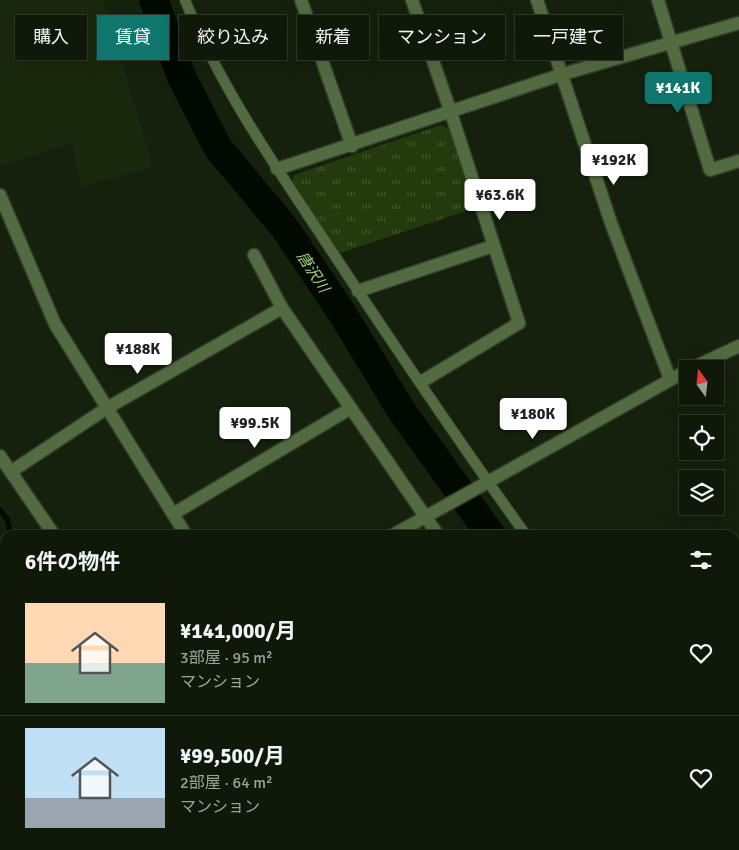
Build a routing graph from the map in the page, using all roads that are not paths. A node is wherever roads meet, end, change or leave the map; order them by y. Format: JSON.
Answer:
{"nodes":[{"id":1,"x":185,"y":0,"type":"edge"},
{"id":2,"x":301,"y":0,"type":"edge"},
{"id":3,"x":412,"y":0,"type":"edge"},
{"id":4,"x":537,"y":0,"type":"edge"},
{"id":5,"x":658,"y":0,"type":"edge"},
{"id":6,"x":739,"y":23,"type":"edge"},
{"id":7,"x":670,"y":42,"type":"junction"},
{"id":8,"x":563,"y":74,"type":"junction"},
{"id":9,"x":451,"y":113,"type":"junction"},
{"id":10,"x":352,"y":146,"type":"junction"},
{"id":11,"x":739,"y":161,"type":"edge"},
{"id":12,"x":278,"y":169,"type":"junction"},
{"id":13,"x":0,"y":195,"type":"edge"},
{"id":14,"x":493,"y":246,"type":"junction"},
{"id":15,"x":254,"y":254,"type":"dead end"},
{"id":16,"x":358,"y":291,"type":"junction"},
{"id":17,"x":282,"y":308,"type":"junction"},
{"id":18,"x":739,"y":346,"type":"edge"},
{"id":19,"x":709,"y":360,"type":"edge"},
{"id":20,"x":679,"y":374,"type":"edge"},
{"id":21,"x":670,"y":379,"type":"junction"},
{"id":22,"x":421,"y":382,"type":"junction"},
{"id":23,"x":107,"y":408,"type":"junction"},
{"id":24,"x":350,"y":408,"type":"junction"},
{"id":25,"x":0,"y":456,"type":"edge"},
{"id":26,"x":12,"y":471,"type":"junction"},
{"id":27,"x":487,"y":481,"type":"junction"},
{"id":28,"x":173,"y":514,"type":"junction"},
{"id":29,"x":425,"y":515,"type":"junction"},
{"id":30,"x":51,"y":530,"type":"edge"},
{"id":31,"x":183,"y":530,"type":"edge"},
{"id":32,"x":401,"y":530,"type":"edge"},
{"id":33,"x":435,"y":530,"type":"edge"},
{"id":34,"x":522,"y":530,"type":"edge"}],
"edges":[{"from":1,"to":12,"type":"lane"},
{"from":2,"to":10,"type":"street"},
{"from":3,"to":9,"type":"street"},
{"from":4,"to":8,"type":"street"},
{"from":5,"to":7,"type":"street"},
{"from":6,"to":7,"type":"street"},
{"from":7,"to":8,"type":"street"},
{"from":7,"to":11,"type":"street"},
{"from":8,"to":9,"type":"street"},
{"from":8,"to":21,"type":"street"},
{"from":9,"to":10,"type":"street"},
{"from":9,"to":14,"type":"street"},
{"from":10,"to":12,"type":"street"},
{"from":12,"to":16,"type":"lane"},
{"from":13,"to":23,"type":"street"},
{"from":14,"to":16,"type":"street"},
{"from":14,"to":22,"type":"street"},
{"from":15,"to":17,"type":"street"},
{"from":16,"to":22,"type":"lane"},
{"from":17,"to":23,"type":"street"},
{"from":17,"to":24,"type":"street"},
{"from":18,"to":19,"type":"street"},
{"from":20,"to":21,"type":"street"},
{"from":21,"to":27,"type":"street"},
{"from":22,"to":27,"type":"lane"},
{"from":23,"to":26,"type":"street"},
{"from":23,"to":28,"type":"street"},
{"from":24,"to":28,"type":"street"},
{"from":24,"to":29,"type":"street"},
{"from":25,"to":26,"type":"street"},
{"from":26,"to":30,"type":"street"},
{"from":27,"to":29,"type":"street"},
{"from":27,"to":34,"type":"lane"},
{"from":28,"to":31,"type":"street"},
{"from":29,"to":32,"type":"street"},
{"from":29,"to":33,"type":"street"}]}
